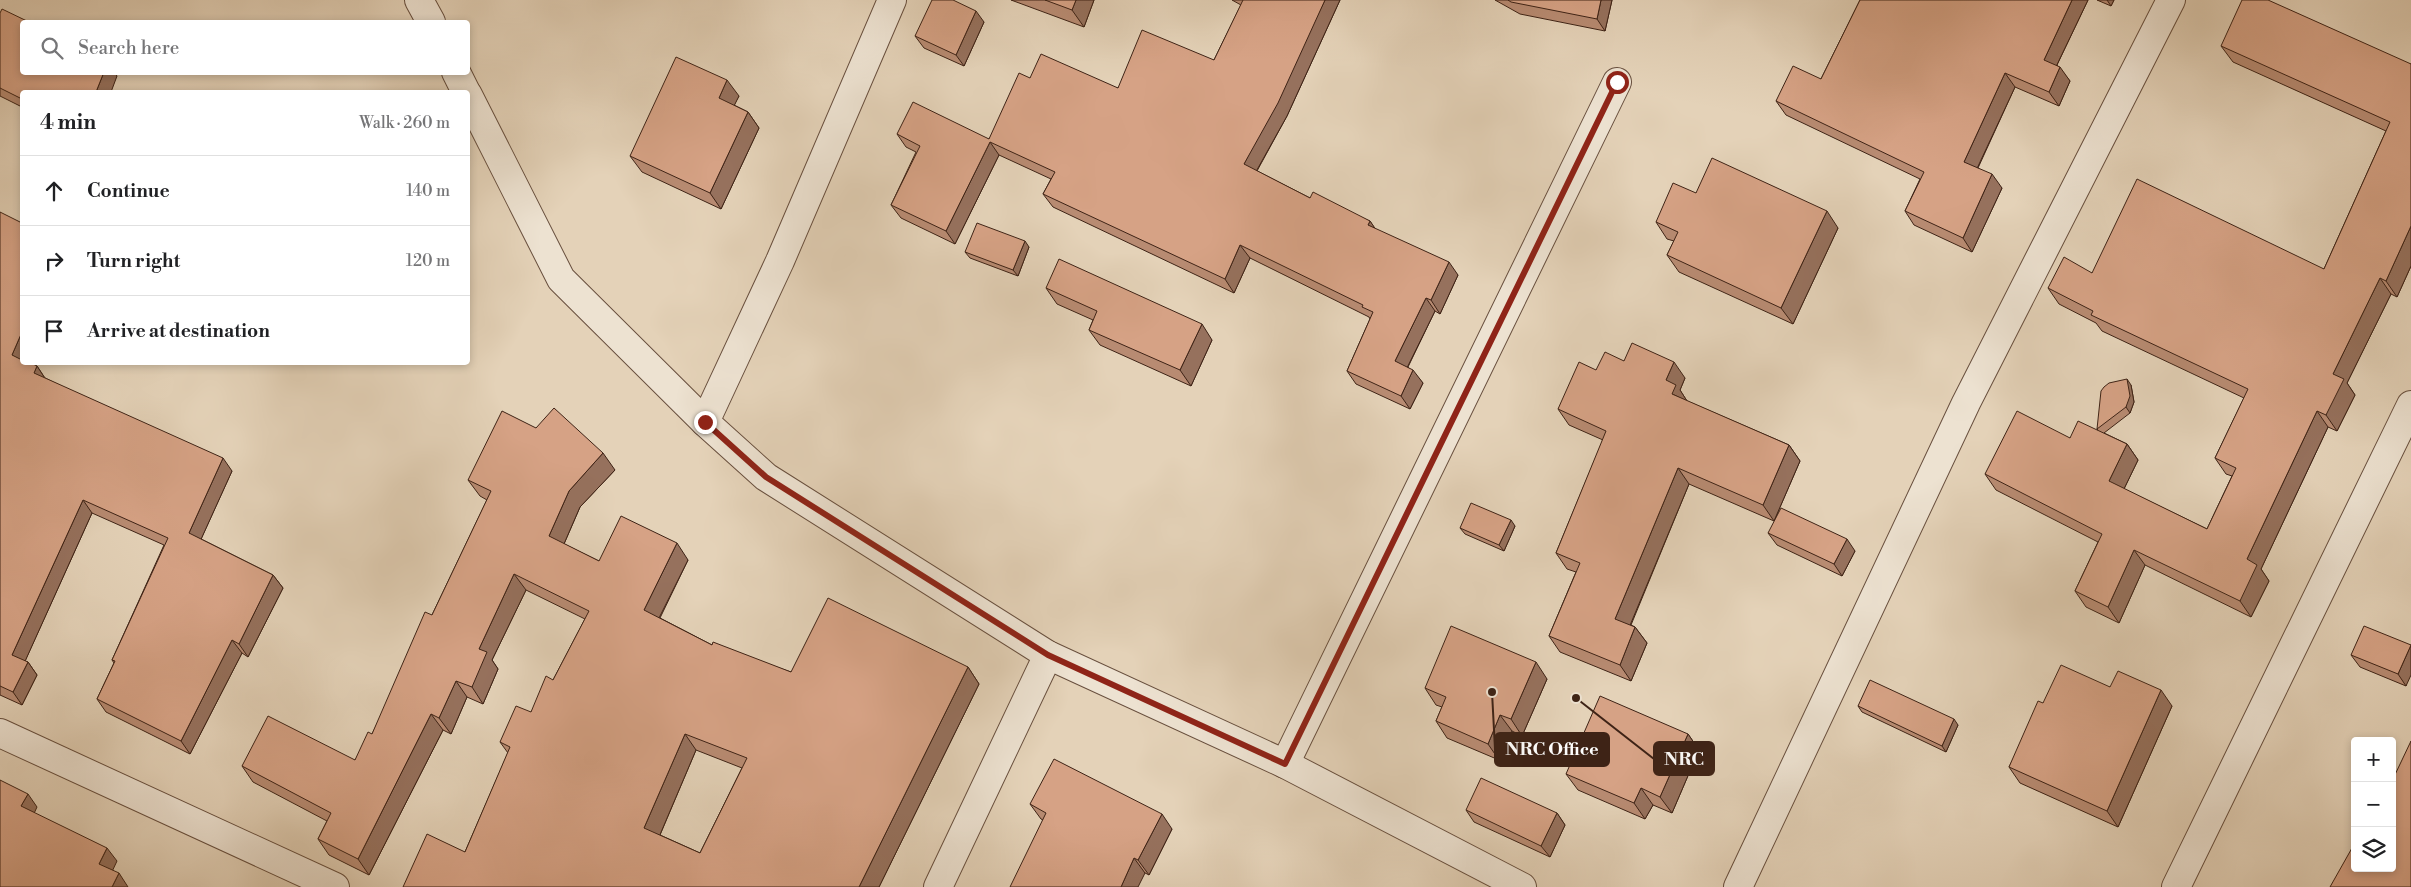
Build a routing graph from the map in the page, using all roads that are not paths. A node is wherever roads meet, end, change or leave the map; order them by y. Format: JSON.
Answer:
{"nodes":[{"id":1,"x":419,"y":0,"type":"edge"},
{"id":2,"x":892,"y":0,"type":"edge"},
{"id":3,"x":2171,"y":0,"type":"edge"},
{"id":4,"x":430,"y":20,"type":"edge"},
{"id":5,"x":458,"y":75,"type":"edge"},
{"id":6,"x":1617,"y":82,"type":"dead end"},
{"id":7,"x":465,"y":90,"type":"edge"},
{"id":8,"x":470,"y":100,"type":"edge"},
{"id":9,"x":2411,"y":405,"type":"edge"},
{"id":10,"x":705,"y":422,"type":"junction"},
{"id":11,"x":1048,"y":655,"type":"junction"},
{"id":12,"x":0,"y":734,"type":"edge"},
{"id":13,"x":1285,"y":764,"type":"junction"},
{"id":14,"x":335,"y":887,"type":"edge"},
{"id":15,"x":938,"y":887,"type":"edge"},
{"id":16,"x":1522,"y":887,"type":"edge"},
{"id":17,"x":1738,"y":887,"type":"edge"},
{"id":18,"x":2176,"y":887,"type":"edge"}],
"edges":[{"from":1,"to":4,"type":"street"},
{"from":2,"to":10,"type":"street"},
{"from":3,"to":17,"type":"street"},
{"from":5,"to":7,"type":"street"},
{"from":6,"to":13,"type":"street"},
{"from":8,"to":10,"type":"street"},
{"from":9,"to":18,"type":"street"},
{"from":10,"to":11,"type":"street"},
{"from":11,"to":13,"type":"street"},
{"from":11,"to":15,"type":"street"},
{"from":12,"to":14,"type":"street"},
{"from":13,"to":16,"type":"street"}]}
